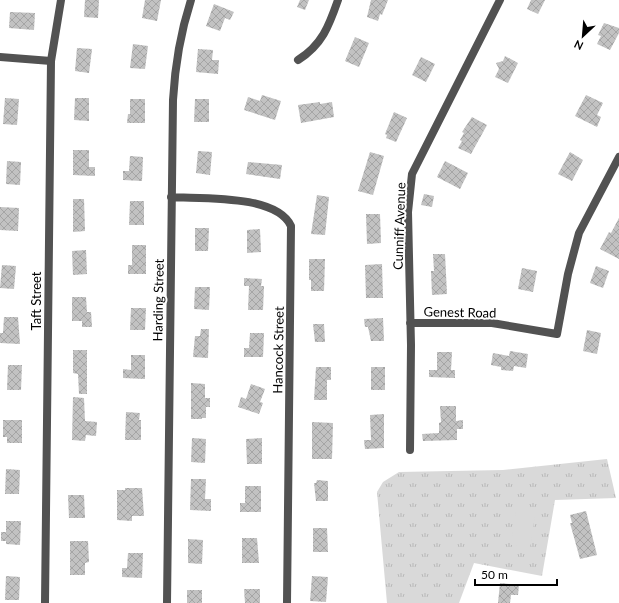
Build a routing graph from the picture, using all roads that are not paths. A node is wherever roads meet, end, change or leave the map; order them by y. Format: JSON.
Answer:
{"nodes":[{"id":1,"x":61,"y":0,"type":"edge"},
{"id":2,"x":191,"y":0,"type":"edge"},
{"id":3,"x":338,"y":0,"type":"edge"},
{"id":4,"x":500,"y":0,"type":"edge"},
{"id":5,"x":0,"y":57,"type":"edge"},
{"id":6,"x":298,"y":60,"type":"dead end"},
{"id":7,"x":51,"y":61,"type":"junction"},
{"id":8,"x":619,"y":157,"type":"edge"},
{"id":9,"x":171,"y":197,"type":"junction"},
{"id":10,"x":410,"y":323,"type":"junction"},
{"id":11,"x":410,"y":450,"type":"dead end"},
{"id":12,"x":45,"y":603,"type":"edge"},
{"id":13,"x":167,"y":603,"type":"edge"},
{"id":14,"x":287,"y":603,"type":"edge"}],
"edges":[{"from":1,"to":7,"type":"street","name":"Taft Street"},
{"from":2,"to":9,"type":"street","name":"Harding Street"},
{"from":3,"to":6,"type":"street"},
{"from":4,"to":10,"type":"street","name":"Cunniff Avenue"},
{"from":5,"to":7,"type":"street"},
{"from":7,"to":12,"type":"street","name":"Taft Street"},
{"from":8,"to":10,"type":"street","name":"Genest Road"},
{"from":9,"to":13,"type":"street","name":"Harding Street"},
{"from":9,"to":14,"type":"street","name":"Hancock Street"},
{"from":10,"to":11,"type":"street","name":"Cunniff Avenue"}]}
